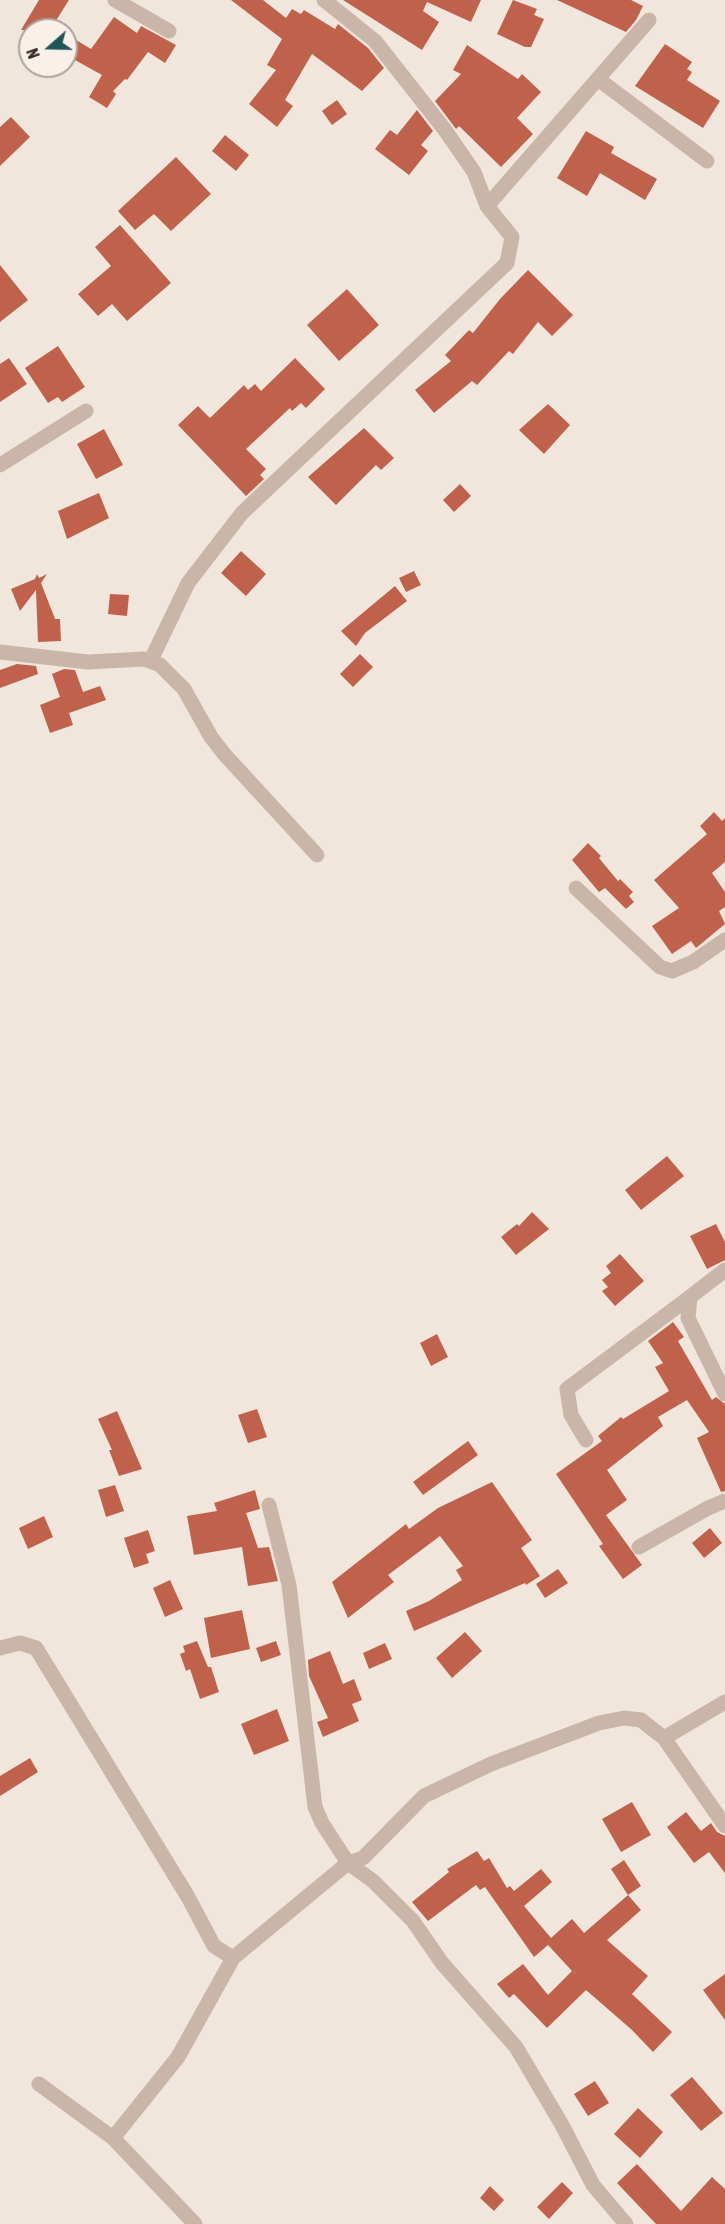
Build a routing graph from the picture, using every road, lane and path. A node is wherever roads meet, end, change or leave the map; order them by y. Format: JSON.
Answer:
{"nodes":[{"id":1,"x":114,"y":0,"type":"edge"},
{"id":2,"x":324,"y":0,"type":"edge"},
{"id":3,"x":649,"y":20,"type":"dead end"},
{"id":4,"x":169,"y":32,"type":"dead end"},
{"id":5,"x":598,"y":79,"type":"junction"},
{"id":6,"x":707,"y":160,"type":"dead end"},
{"id":7,"x":487,"y":206,"type":"junction"},
{"id":8,"x":87,"y":411,"type":"dead end"},
{"id":9,"x":0,"y":465,"type":"edge"},
{"id":10,"x":0,"y":652,"type":"edge"},
{"id":11,"x":152,"y":660,"type":"junction"},
{"id":12,"x":317,"y":855,"type":"dead end"},
{"id":13,"x":576,"y":888,"type":"dead end"},
{"id":14,"x":725,"y":940,"type":"edge"},
{"id":15,"x":725,"y":1270,"type":"edge"},
{"id":16,"x":690,"y":1297,"type":"junction"},
{"id":17,"x":725,"y":1394,"type":"edge"},
{"id":18,"x":586,"y":1440,"type":"dead end"},
{"id":19,"x":725,"y":1501,"type":"edge"},
{"id":20,"x":269,"y":1504,"type":"dead end"},
{"id":21,"x":639,"y":1547,"type":"dead end"},
{"id":22,"x":0,"y":1648,"type":"edge"},
{"id":23,"x":725,"y":1702,"type":"edge"},
{"id":24,"x":664,"y":1738,"type":"junction"},
{"id":25,"x":725,"y":1826,"type":"edge"},
{"id":26,"x":348,"y":1863,"type":"junction"},
{"id":27,"x":233,"y":1958,"type":"junction"},
{"id":28,"x":39,"y":2084,"type":"dead end"},
{"id":29,"x":113,"y":2138,"type":"junction"},
{"id":30,"x":195,"y":2224,"type":"edge"},
{"id":31,"x":626,"y":2224,"type":"edge"}],
"edges":[{"from":1,"to":4,"type":"street"},
{"from":2,"to":7,"type":"street"},
{"from":3,"to":5,"type":"street"},
{"from":5,"to":6,"type":"street"},
{"from":5,"to":7,"type":"street"},
{"from":7,"to":11,"type":"street"},
{"from":8,"to":9,"type":"street"},
{"from":10,"to":11,"type":"street"},
{"from":11,"to":12,"type":"street"},
{"from":13,"to":14,"type":"street"},
{"from":15,"to":16,"type":"street"},
{"from":16,"to":17,"type":"street"},
{"from":16,"to":18,"type":"street"},
{"from":19,"to":21,"type":"street"},
{"from":20,"to":26,"type":"street"},
{"from":22,"to":27,"type":"street"},
{"from":23,"to":24,"type":"street"},
{"from":24,"to":25,"type":"street"},
{"from":24,"to":26,"type":"street"},
{"from":26,"to":27,"type":"street"},
{"from":26,"to":31,"type":"street"},
{"from":27,"to":29,"type":"street"},
{"from":28,"to":29,"type":"street"},
{"from":29,"to":30,"type":"street"}]}
